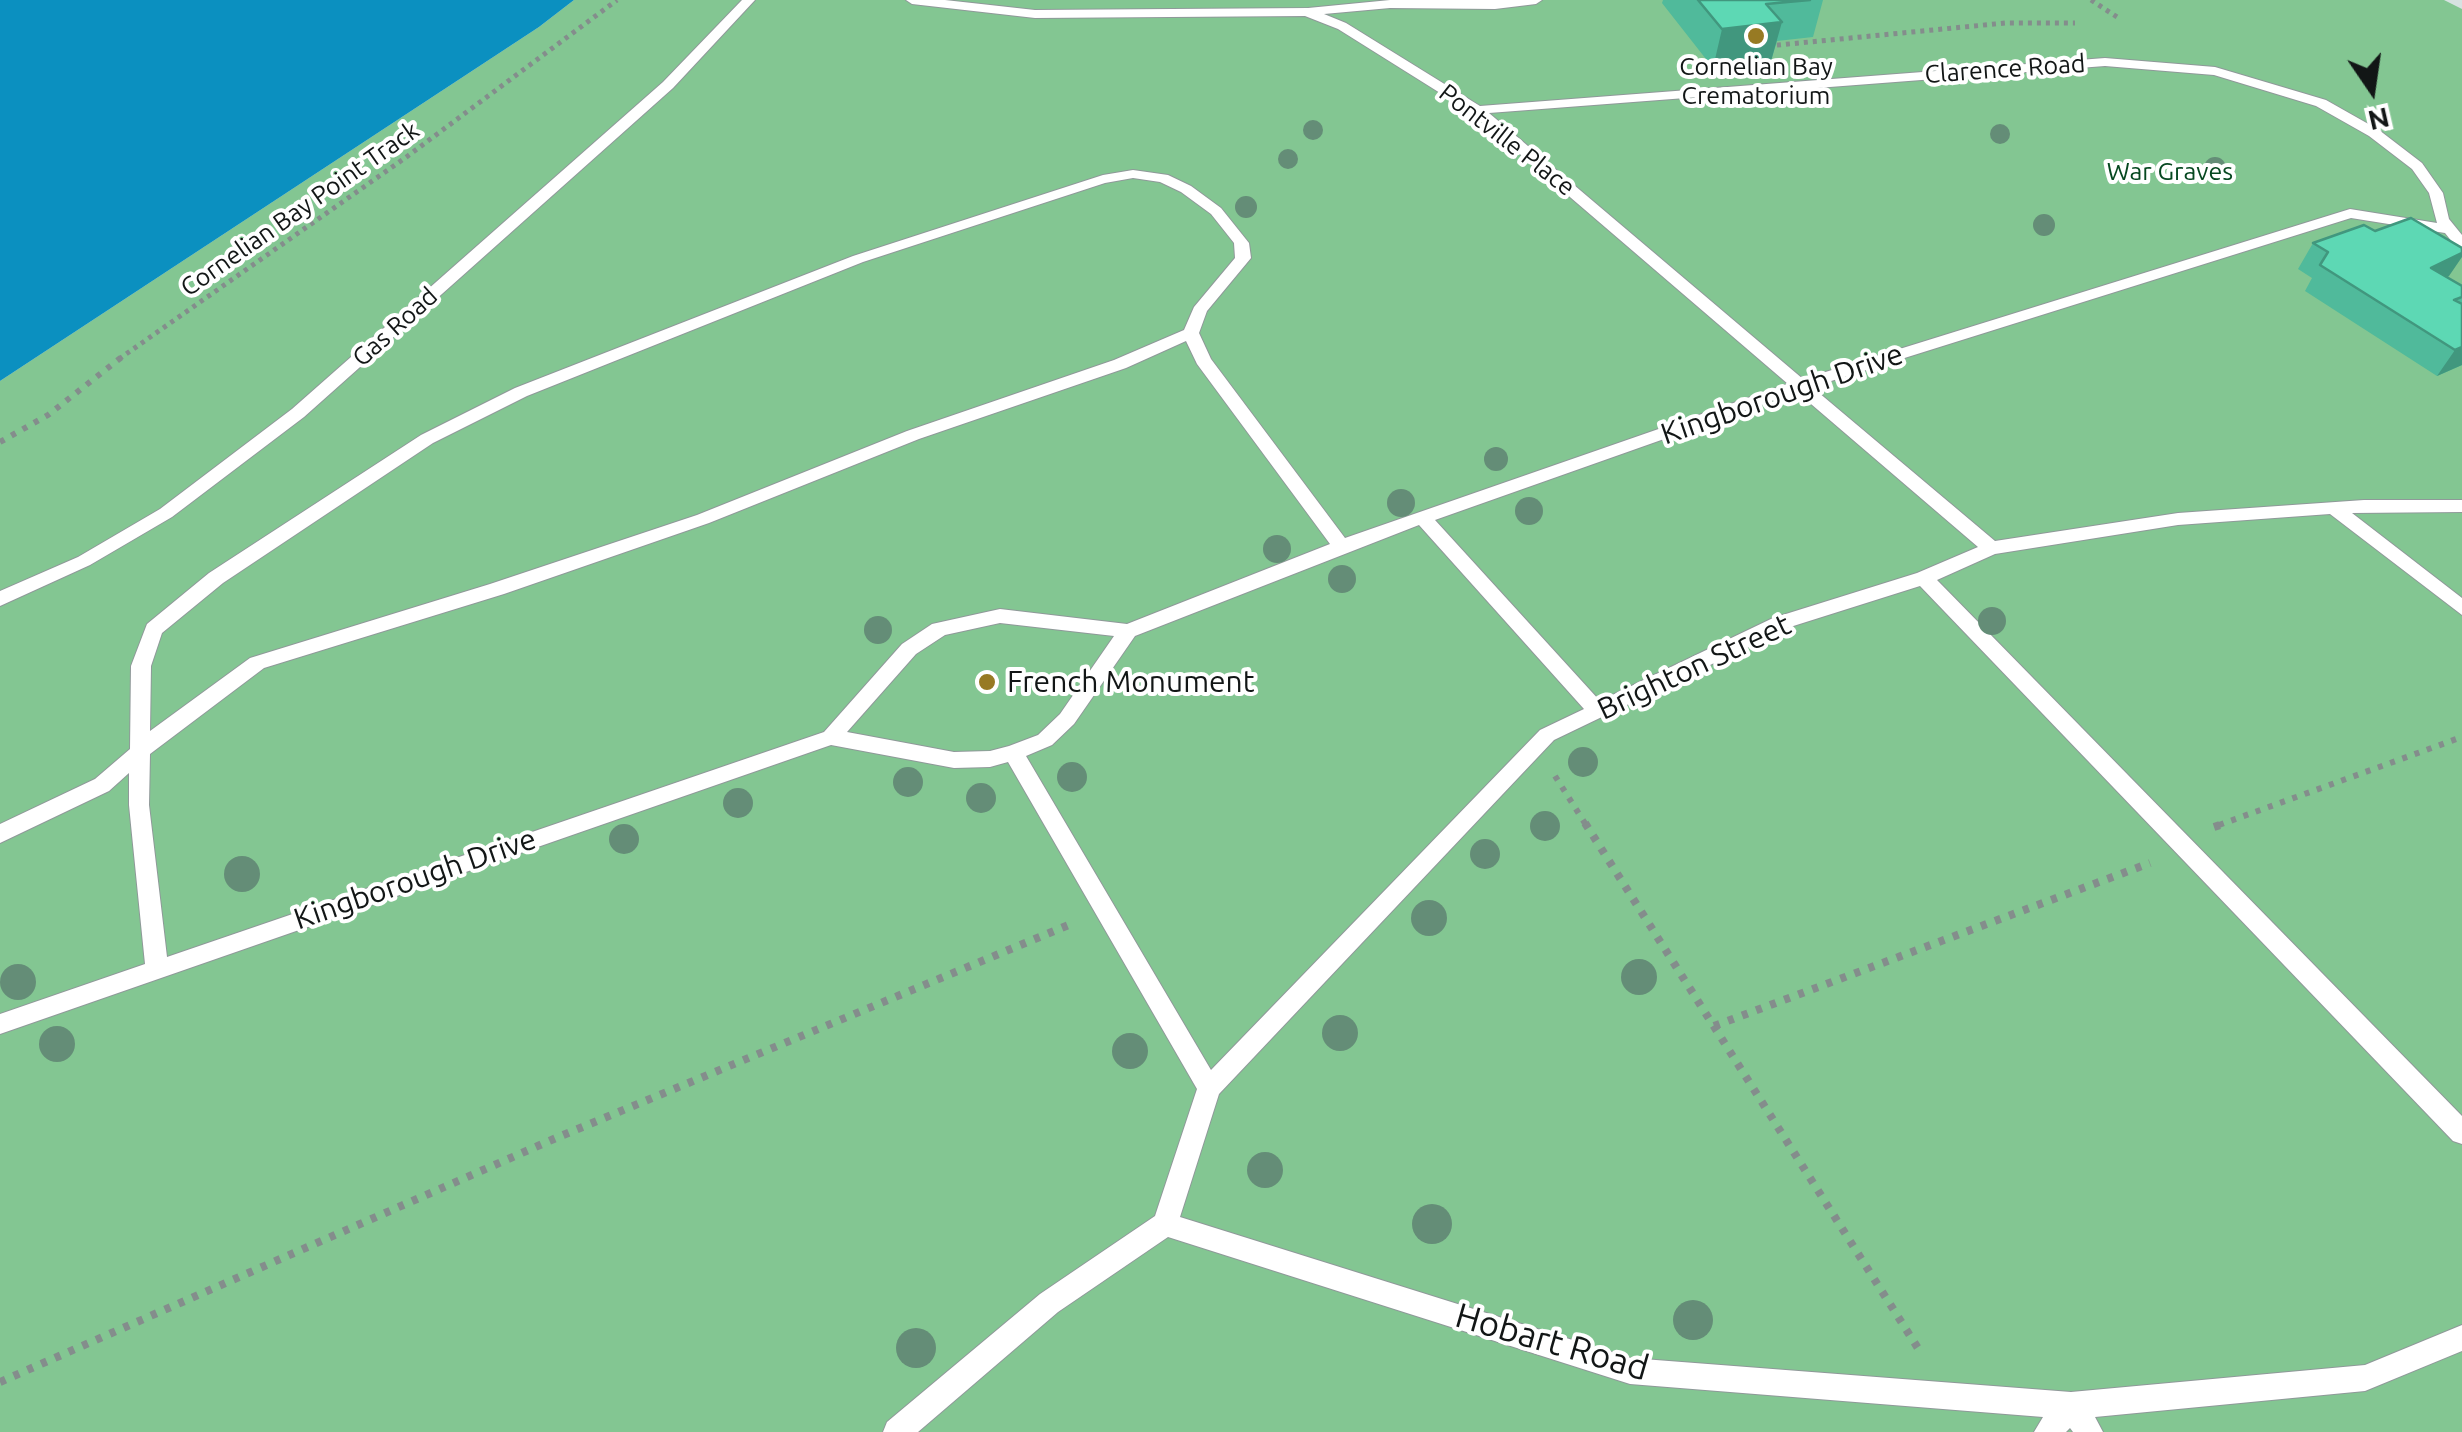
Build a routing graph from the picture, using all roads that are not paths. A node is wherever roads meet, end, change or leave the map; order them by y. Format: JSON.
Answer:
{"nodes":[{"id":1,"x":750,"y":0,"type":"edge"},
{"id":2,"x":912,"y":0,"type":"edge"},
{"id":3,"x":1536,"y":0,"type":"edge"},
{"id":4,"x":1212,"y":6,"type":"edge"},
{"id":5,"x":1307,"y":12,"type":"junction"},
{"id":6,"x":1478,"y":110,"type":"junction"},
{"id":7,"x":2448,"y":229,"type":"junction"},
{"id":8,"x":2462,"y":244,"type":"edge"},
{"id":9,"x":1191,"y":333,"type":"junction"},
{"id":10,"x":1801,"y":385,"type":"junction"},
{"id":11,"x":2462,"y":506,"type":"edge"},
{"id":12,"x":2335,"y":509,"type":"junction"},
{"id":13,"x":1422,"y":517,"type":"junction"},
{"id":14,"x":1341,"y":546,"type":"junction"},
{"id":15,"x":1991,"y":548,"type":"junction"},
{"id":16,"x":1924,"y":578,"type":"junction"},
{"id":17,"x":0,"y":599,"type":"edge"},
{"id":18,"x":2462,"y":608,"type":"edge"},
{"id":19,"x":1128,"y":630,"type":"junction"},
{"id":20,"x":1598,"y":711,"type":"junction"},
{"id":21,"x":831,"y":737,"type":"junction"},
{"id":22,"x":141,"y":751,"type":"junction"},
{"id":23,"x":1013,"y":753,"type":"junction"},
{"id":24,"x":0,"y":834,"type":"edge"},
{"id":25,"x":157,"y":967,"type":"junction"},
{"id":26,"x":0,"y":1024,"type":"edge"},
{"id":27,"x":1208,"y":1088,"type":"junction"},
{"id":28,"x":2462,"y":1133,"type":"edge"},
{"id":29,"x":1165,"y":1224,"type":"junction"},
{"id":30,"x":2462,"y":1338,"type":"edge"},
{"id":31,"x":2071,"y":1406,"type":"junction"},
{"id":32,"x":897,"y":1432,"type":"edge"},
{"id":33,"x":2048,"y":1432,"type":"edge"},
{"id":34,"x":2089,"y":1432,"type":"edge"}],
"edges":[{"from":1,"to":17,"type":"lane","name":"Gas Road"},
{"from":2,"to":4,"type":"lane","name":"Pontville Place"},
{"from":3,"to":5,"type":"lane"},
{"from":4,"to":5,"type":"lane","name":"Pontville Place"},
{"from":5,"to":6,"type":"lane","name":"Pontville Place"},
{"from":6,"to":7,"type":"lane","name":"Clarence Road"},
{"from":6,"to":10,"type":"lane","name":"Pontville Place"},
{"from":7,"to":8,"type":"lane","name":"Clarence Road"},
{"from":7,"to":10,"type":"lane","name":"Kingborough Drive"},
{"from":9,"to":14,"type":"lane"},
{"from":9,"to":22,"type":"lane"},
{"from":9,"to":22,"type":"lane"},
{"from":10,"to":13,"type":"lane","name":"Kingborough Drive"},
{"from":10,"to":15,"type":"lane","name":"Pontville Place"},
{"from":11,"to":12,"type":"lane","name":"Brighton Street"},
{"from":12,"to":15,"type":"lane","name":"Brighton Street"},
{"from":12,"to":18,"type":"lane"},
{"from":13,"to":14,"type":"lane","name":"Kingborough Drive"},
{"from":13,"to":20,"type":"lane"},
{"from":14,"to":19,"type":"lane","name":"Kingborough Drive"},
{"from":15,"to":16,"type":"lane","name":"Brighton Street"},
{"from":16,"to":20,"type":"lane","name":"Brighton Street"},
{"from":16,"to":28,"type":"lane"},
{"from":19,"to":21,"type":"lane","name":"Kingborough Drive"},
{"from":19,"to":23,"type":"lane","name":"Kingborough Drive"},
{"from":20,"to":27,"type":"lane","name":"Brighton Street"},
{"from":21,"to":23,"type":"lane","name":"Kingborough Drive"},
{"from":21,"to":25,"type":"lane","name":"Kingborough Drive"},
{"from":22,"to":24,"type":"lane"},
{"from":22,"to":25,"type":"lane"},
{"from":23,"to":27,"type":"lane"},
{"from":25,"to":26,"type":"lane","name":"Kingborough Drive"},
{"from":27,"to":29,"type":"lane","name":"Brighton Street"},
{"from":29,"to":31,"type":"lane","name":"Hobart Road"},
{"from":29,"to":32,"type":"lane"},
{"from":30,"to":31,"type":"lane","name":"Hobart Road"},
{"from":31,"to":33,"type":"lane"},
{"from":31,"to":34,"type":"lane"}]}
